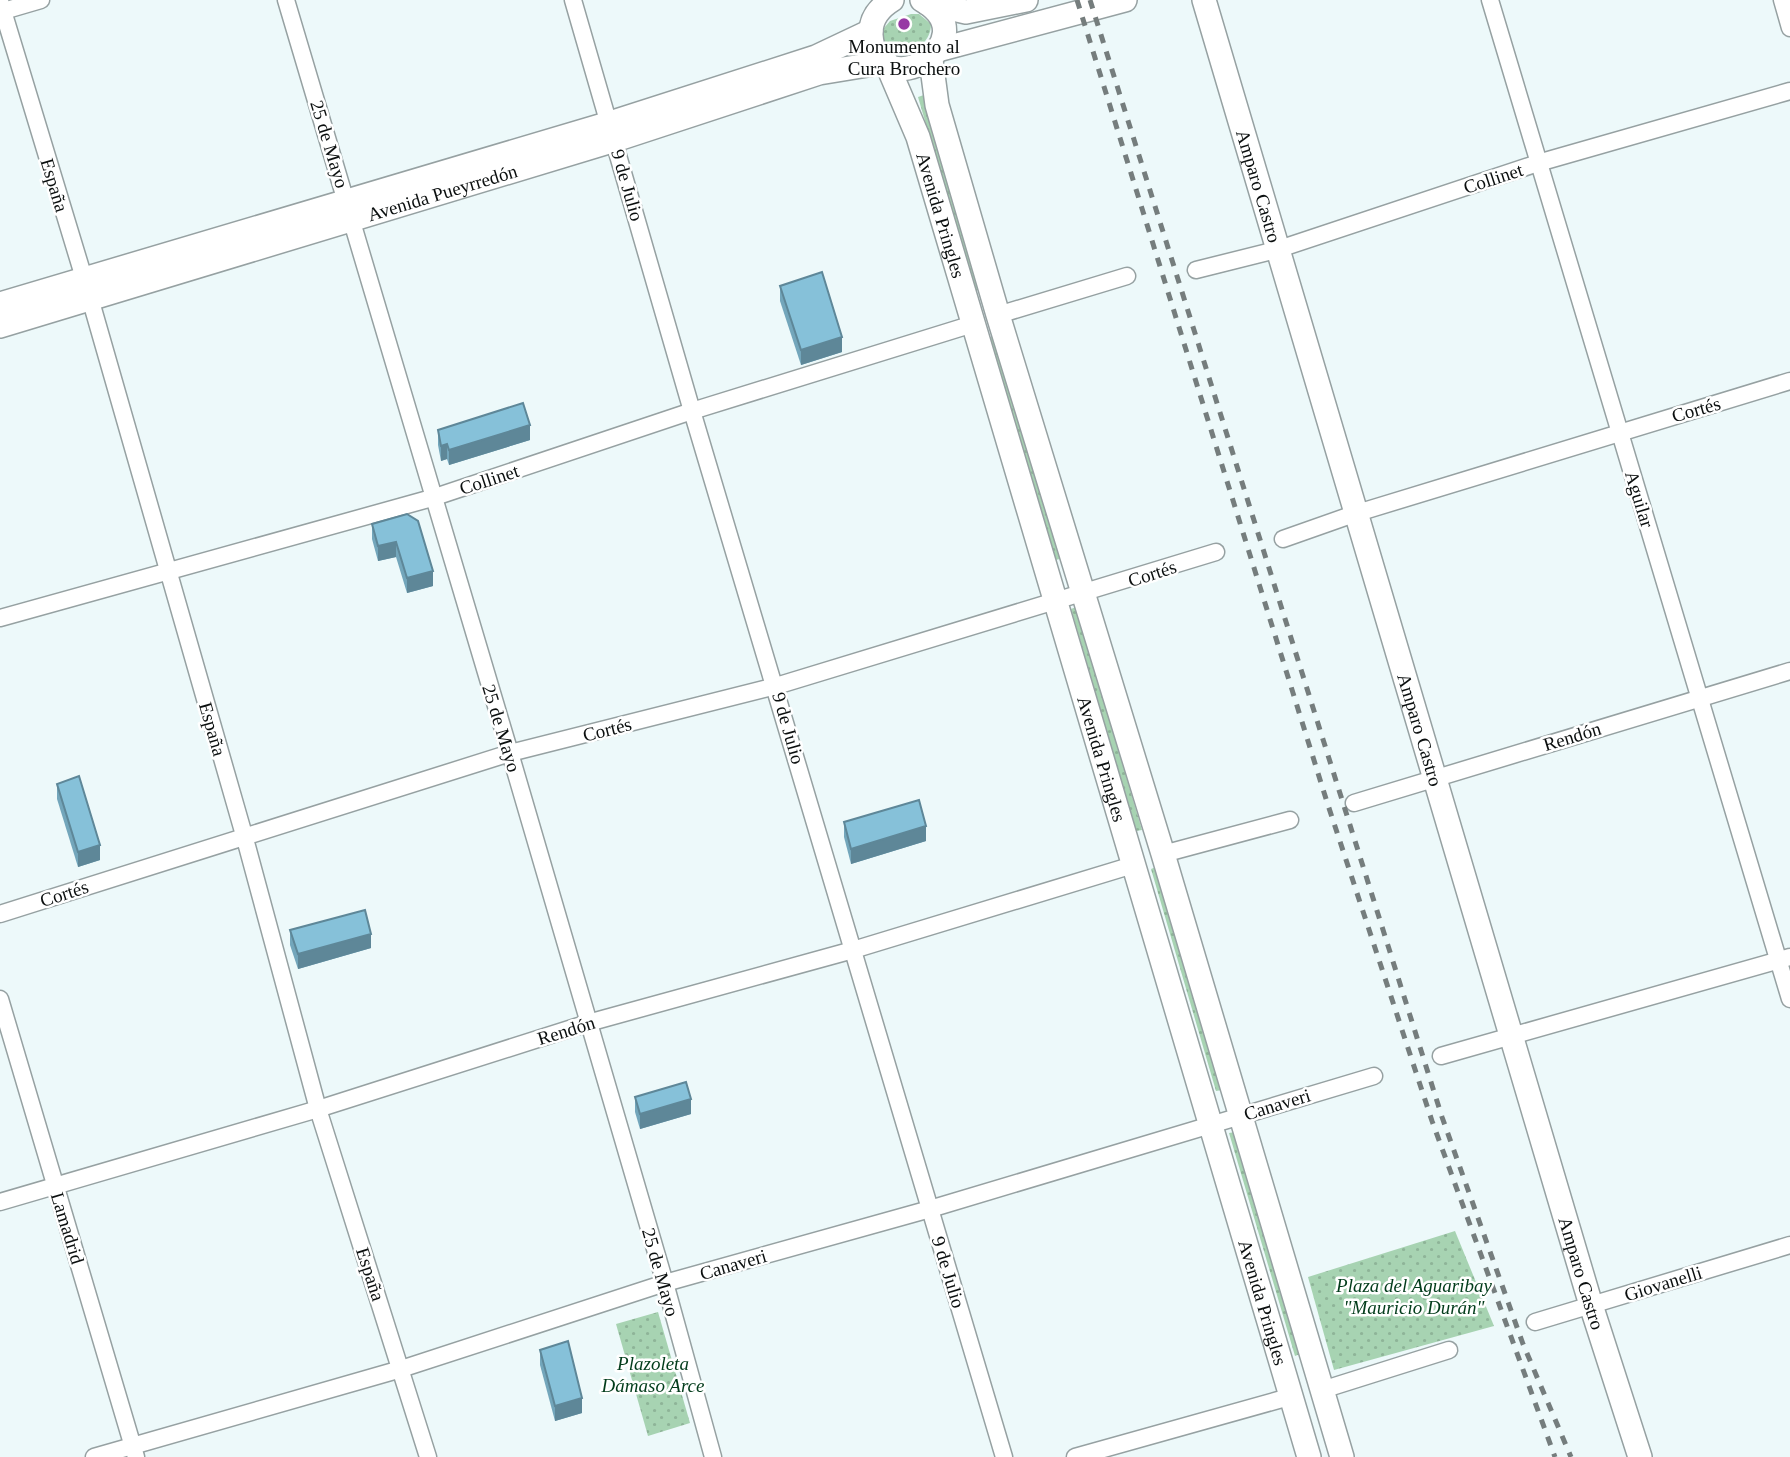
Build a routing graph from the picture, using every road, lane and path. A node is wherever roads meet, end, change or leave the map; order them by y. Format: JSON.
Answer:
{"nodes":[{"id":1,"x":40,"y":0,"type":"edge"},
{"id":2,"x":286,"y":0,"type":"edge"},
{"id":3,"x":573,"y":0,"type":"edge"},
{"id":4,"x":892,"y":0,"type":"edge"},
{"id":5,"x":1026,"y":0,"type":"edge"},
{"id":6,"x":1125,"y":0,"type":"edge"},
{"id":7,"x":1204,"y":0,"type":"edge"},
{"id":8,"x":1490,"y":0,"type":"edge"},
{"id":9,"x":1782,"y":0,"type":"edge"},
{"id":10,"x":925,"y":1,"type":"edge"},
{"id":11,"x":1,"y":8,"type":"edge"},
{"id":12,"x":873,"y":16,"type":"edge"},
{"id":13,"x":1790,"y":28,"type":"edge"},
{"id":14,"x":934,"y":55,"type":"junction"},
{"id":15,"x":886,"y":62,"type":"junction"},
{"id":16,"x":1790,"y":90,"type":"edge"},
{"id":17,"x":612,"y":132,"type":"junction"},
{"id":18,"x":1538,"y":163,"type":"junction"},
{"id":19,"x":350,"y":211,"type":"junction"},
{"id":20,"x":1276,"y":250,"type":"junction"},
{"id":21,"x":1196,"y":270,"type":"dead end"},
{"id":22,"x":1127,"y":276,"type":"dead end"},
{"id":23,"x":87,"y":289,"type":"junction"},
{"id":24,"x":0,"y":304,"type":"edge"},
{"id":25,"x":998,"y":315,"type":"junction"},
{"id":26,"x":973,"y":324,"type":"junction"},
{"id":27,"x":0,"y":326,"type":"edge"},
{"id":28,"x":1790,"y":381,"type":"edge"},
{"id":29,"x":692,"y":411,"type":"junction"},
{"id":30,"x":1620,"y":431,"type":"junction"},
{"id":31,"x":432,"y":498,"type":"junction"},
{"id":32,"x":1354,"y":513,"type":"junction"},
{"id":33,"x":1283,"y":539,"type":"dead end"},
{"id":34,"x":1216,"y":552,"type":"dead end"},
{"id":35,"x":167,"y":572,"type":"junction"},
{"id":36,"x":1083,"y":595,"type":"junction"},
{"id":37,"x":1056,"y":603,"type":"junction"},
{"id":38,"x":0,"y":618,"type":"edge"},
{"id":39,"x":1790,"y":671,"type":"edge"},
{"id":40,"x":776,"y":686,"type":"junction"},
{"id":41,"x":1700,"y":698,"type":"junction"},
{"id":42,"x":510,"y":753,"type":"junction"},
{"id":43,"x":1435,"y":777,"type":"junction"},
{"id":44,"x":1354,"y":803,"type":"dead end"},
{"id":45,"x":1290,"y":820,"type":"dead end"},
{"id":46,"x":244,"y":835,"type":"junction"},
{"id":47,"x":1163,"y":855,"type":"junction"},
{"id":48,"x":1133,"y":865,"type":"junction"},
{"id":49,"x":0,"y":914,"type":"edge"},
{"id":50,"x":853,"y":950,"type":"junction"},
{"id":51,"x":1784,"y":959,"type":"edge"},
{"id":52,"x":0,"y":999,"type":"edge"},
{"id":53,"x":1790,"y":999,"type":"edge"},
{"id":54,"x":588,"y":1023,"type":"junction"},
{"id":55,"x":1511,"y":1036,"type":"junction"},
{"id":56,"x":1441,"y":1056,"type":"dead end"},
{"id":57,"x":1374,"y":1076,"type":"dead end"},
{"id":58,"x":318,"y":1109,"type":"junction"},
{"id":59,"x":1241,"y":1115,"type":"junction"},
{"id":60,"x":1210,"y":1125,"type":"junction"},
{"id":61,"x":55,"y":1187,"type":"junction"},
{"id":62,"x":0,"y":1202,"type":"edge"},
{"id":63,"x":930,"y":1209,"type":"junction"},
{"id":64,"x":1790,"y":1245,"type":"edge"},
{"id":65,"x":665,"y":1283,"type":"junction"},
{"id":66,"x":1591,"y":1306,"type":"junction"},
{"id":67,"x":1535,"y":1322,"type":"dead end"},
{"id":68,"x":1449,"y":1350,"type":"dead end"},
{"id":69,"x":401,"y":1369,"type":"junction"},
{"id":70,"x":1322,"y":1390,"type":"junction"},
{"id":71,"x":1289,"y":1397,"type":"junction"},
{"id":72,"x":135,"y":1451,"type":"edge"},
{"id":73,"x":94,"y":1457,"type":"edge"},
{"id":74,"x":428,"y":1457,"type":"edge"},
{"id":75,"x":713,"y":1457,"type":"edge"},
{"id":76,"x":1004,"y":1457,"type":"edge"},
{"id":77,"x":1075,"y":1457,"type":"edge"},
{"id":78,"x":1309,"y":1457,"type":"edge"},
{"id":79,"x":1342,"y":1457,"type":"edge"},
{"id":80,"x":1640,"y":1457,"type":"edge"}],
"edges":[{"from":1,"to":11,"type":"street"},
{"from":2,"to":19,"type":"street","name":"25 de Mayo"},
{"from":3,"to":17,"type":"street","name":"9 de Julio"},
{"from":4,"to":12,"type":"main road","name":"Avenida Pueyrredón"},
{"from":5,"to":10,"type":"main road"},
{"from":6,"to":14,"type":"main road"},
{"from":7,"to":20,"type":"main road","name":"Amparo Castro"},
{"from":8,"to":18,"type":"street","name":"Aguilar"},
{"from":9,"to":13,"type":"street"},
{"from":10,"to":14,"type":"main road","name":"Avenida Pringles"},
{"from":11,"to":23,"type":"street","name":"España"},
{"from":12,"to":15,"type":"main road","name":"Avenida Pringles"},
{"from":12,"to":17,"type":"main road","name":"Avenida Pueyrredón"},
{"from":14,"to":15,"type":"main road","name":"Avenida Pueyrredón"},
{"from":14,"to":25,"type":"main road","name":"Avenida Pringles"},
{"from":15,"to":17,"type":"main road","name":"Avenida Pueyrredón"},
{"from":15,"to":26,"type":"main road","name":"Avenida Pringles"},
{"from":16,"to":18,"type":"street","name":"Collinet"},
{"from":17,"to":19,"type":"main road","name":"Avenida Pueyrredón"},
{"from":17,"to":29,"type":"street","name":"9 de Julio"},
{"from":18,"to":20,"type":"street","name":"Collinet"},
{"from":18,"to":30,"type":"street","name":"Aguilar"},
{"from":19,"to":23,"type":"main road","name":"Avenida Pueyrredón"},
{"from":19,"to":31,"type":"street","name":"25 de Mayo"},
{"from":20,"to":21,"type":"street","name":"Collinet"},
{"from":20,"to":32,"type":"main road","name":"Amparo Castro"},
{"from":22,"to":25,"type":"street"},
{"from":23,"to":24,"type":"main road","name":"Avenida Pueyrredón"},
{"from":23,"to":27,"type":"main road","name":"Avenida Pueyrredón"},
{"from":23,"to":35,"type":"street","name":"España"},
{"from":25,"to":36,"type":"main road","name":"Avenida Pringles"},
{"from":26,"to":29,"type":"street","name":"Collinet"},
{"from":26,"to":37,"type":"main road","name":"Avenida Pringles"},
{"from":28,"to":30,"type":"street","name":"Cortés"},
{"from":29,"to":31,"type":"street","name":"Collinet"},
{"from":29,"to":40,"type":"street","name":"9 de Julio"},
{"from":30,"to":32,"type":"street","name":"Cortés"},
{"from":30,"to":41,"type":"street","name":"Aguilar"},
{"from":31,"to":35,"type":"street","name":"Collinet"},
{"from":31,"to":42,"type":"street","name":"25 de Mayo"},
{"from":32,"to":33,"type":"street","name":"Cortés"},
{"from":32,"to":43,"type":"main road","name":"Amparo Castro"},
{"from":34,"to":36,"type":"street","name":"Cortés"},
{"from":35,"to":38,"type":"street","name":"Collinet"},
{"from":35,"to":46,"type":"street","name":"España"},
{"from":36,"to":37,"type":"street","name":"Cortés"},
{"from":36,"to":47,"type":"main road","name":"Avenida Pringles"},
{"from":37,"to":40,"type":"street","name":"Cortés"},
{"from":37,"to":48,"type":"main road","name":"Avenida Pringles"},
{"from":39,"to":41,"type":"street","name":"Rendón"},
{"from":40,"to":42,"type":"street","name":"Cortés"},
{"from":40,"to":50,"type":"street","name":"9 de Julio"},
{"from":41,"to":43,"type":"street","name":"Rendón"},
{"from":41,"to":51,"type":"street","name":"Aguilar"},
{"from":42,"to":46,"type":"street","name":"Cortés"},
{"from":42,"to":54,"type":"street","name":"25 de Mayo"},
{"from":43,"to":44,"type":"street","name":"Rendón"},
{"from":43,"to":55,"type":"main road","name":"Amparo Castro"},
{"from":45,"to":47,"type":"street"},
{"from":46,"to":49,"type":"street","name":"Cortés"},
{"from":46,"to":58,"type":"street","name":"España"},
{"from":47,"to":59,"type":"main road","name":"Avenida Pringles"},
{"from":48,"to":50,"type":"street","name":"Rendón"},
{"from":48,"to":60,"type":"main road","name":"Avenida Pringles"},
{"from":50,"to":54,"type":"street","name":"Rendón"},
{"from":50,"to":63,"type":"street","name":"9 de Julio"},
{"from":51,"to":53,"type":"street","name":"Aguilar"},
{"from":51,"to":55,"type":"street"},
{"from":52,"to":61,"type":"street","name":"Lamadrid"},
{"from":54,"to":58,"type":"street","name":"Rendón"},
{"from":54,"to":65,"type":"street","name":"25 de Mayo"},
{"from":55,"to":56,"type":"street"},
{"from":55,"to":66,"type":"main road","name":"Amparo Castro"},
{"from":57,"to":59,"type":"street","name":"Canaveri"},
{"from":58,"to":61,"type":"street","name":"Rendón"},
{"from":58,"to":69,"type":"street","name":"España"},
{"from":59,"to":60,"type":"street","name":"Canaveri"},
{"from":59,"to":70,"type":"main road","name":"Avenida Pringles"},
{"from":60,"to":63,"type":"street","name":"Canaveri"},
{"from":60,"to":71,"type":"main road","name":"Avenida Pringles"},
{"from":61,"to":62,"type":"street","name":"Rendón"},
{"from":61,"to":72,"type":"street","name":"Lamadrid"},
{"from":63,"to":65,"type":"street","name":"Canaveri"},
{"from":63,"to":76,"type":"street","name":"9 de Julio"},
{"from":64,"to":66,"type":"street","name":"Giovanelli"},
{"from":65,"to":69,"type":"street","name":"Canaveri"},
{"from":65,"to":75,"type":"street","name":"25 de Mayo"},
{"from":66,"to":67,"type":"street","name":"Giovanelli"},
{"from":66,"to":80,"type":"main road","name":"Amparo Castro"},
{"from":68,"to":70,"type":"street"},
{"from":69,"to":72,"type":"street","name":"Canaveri"},
{"from":69,"to":74,"type":"street","name":"España"},
{"from":70,"to":79,"type":"main road","name":"Avenida Pringles"},
{"from":71,"to":77,"type":"street"},
{"from":71,"to":78,"type":"main road","name":"Avenida Pringles"},
{"from":72,"to":73,"type":"street","name":"Canaveri"}]}
